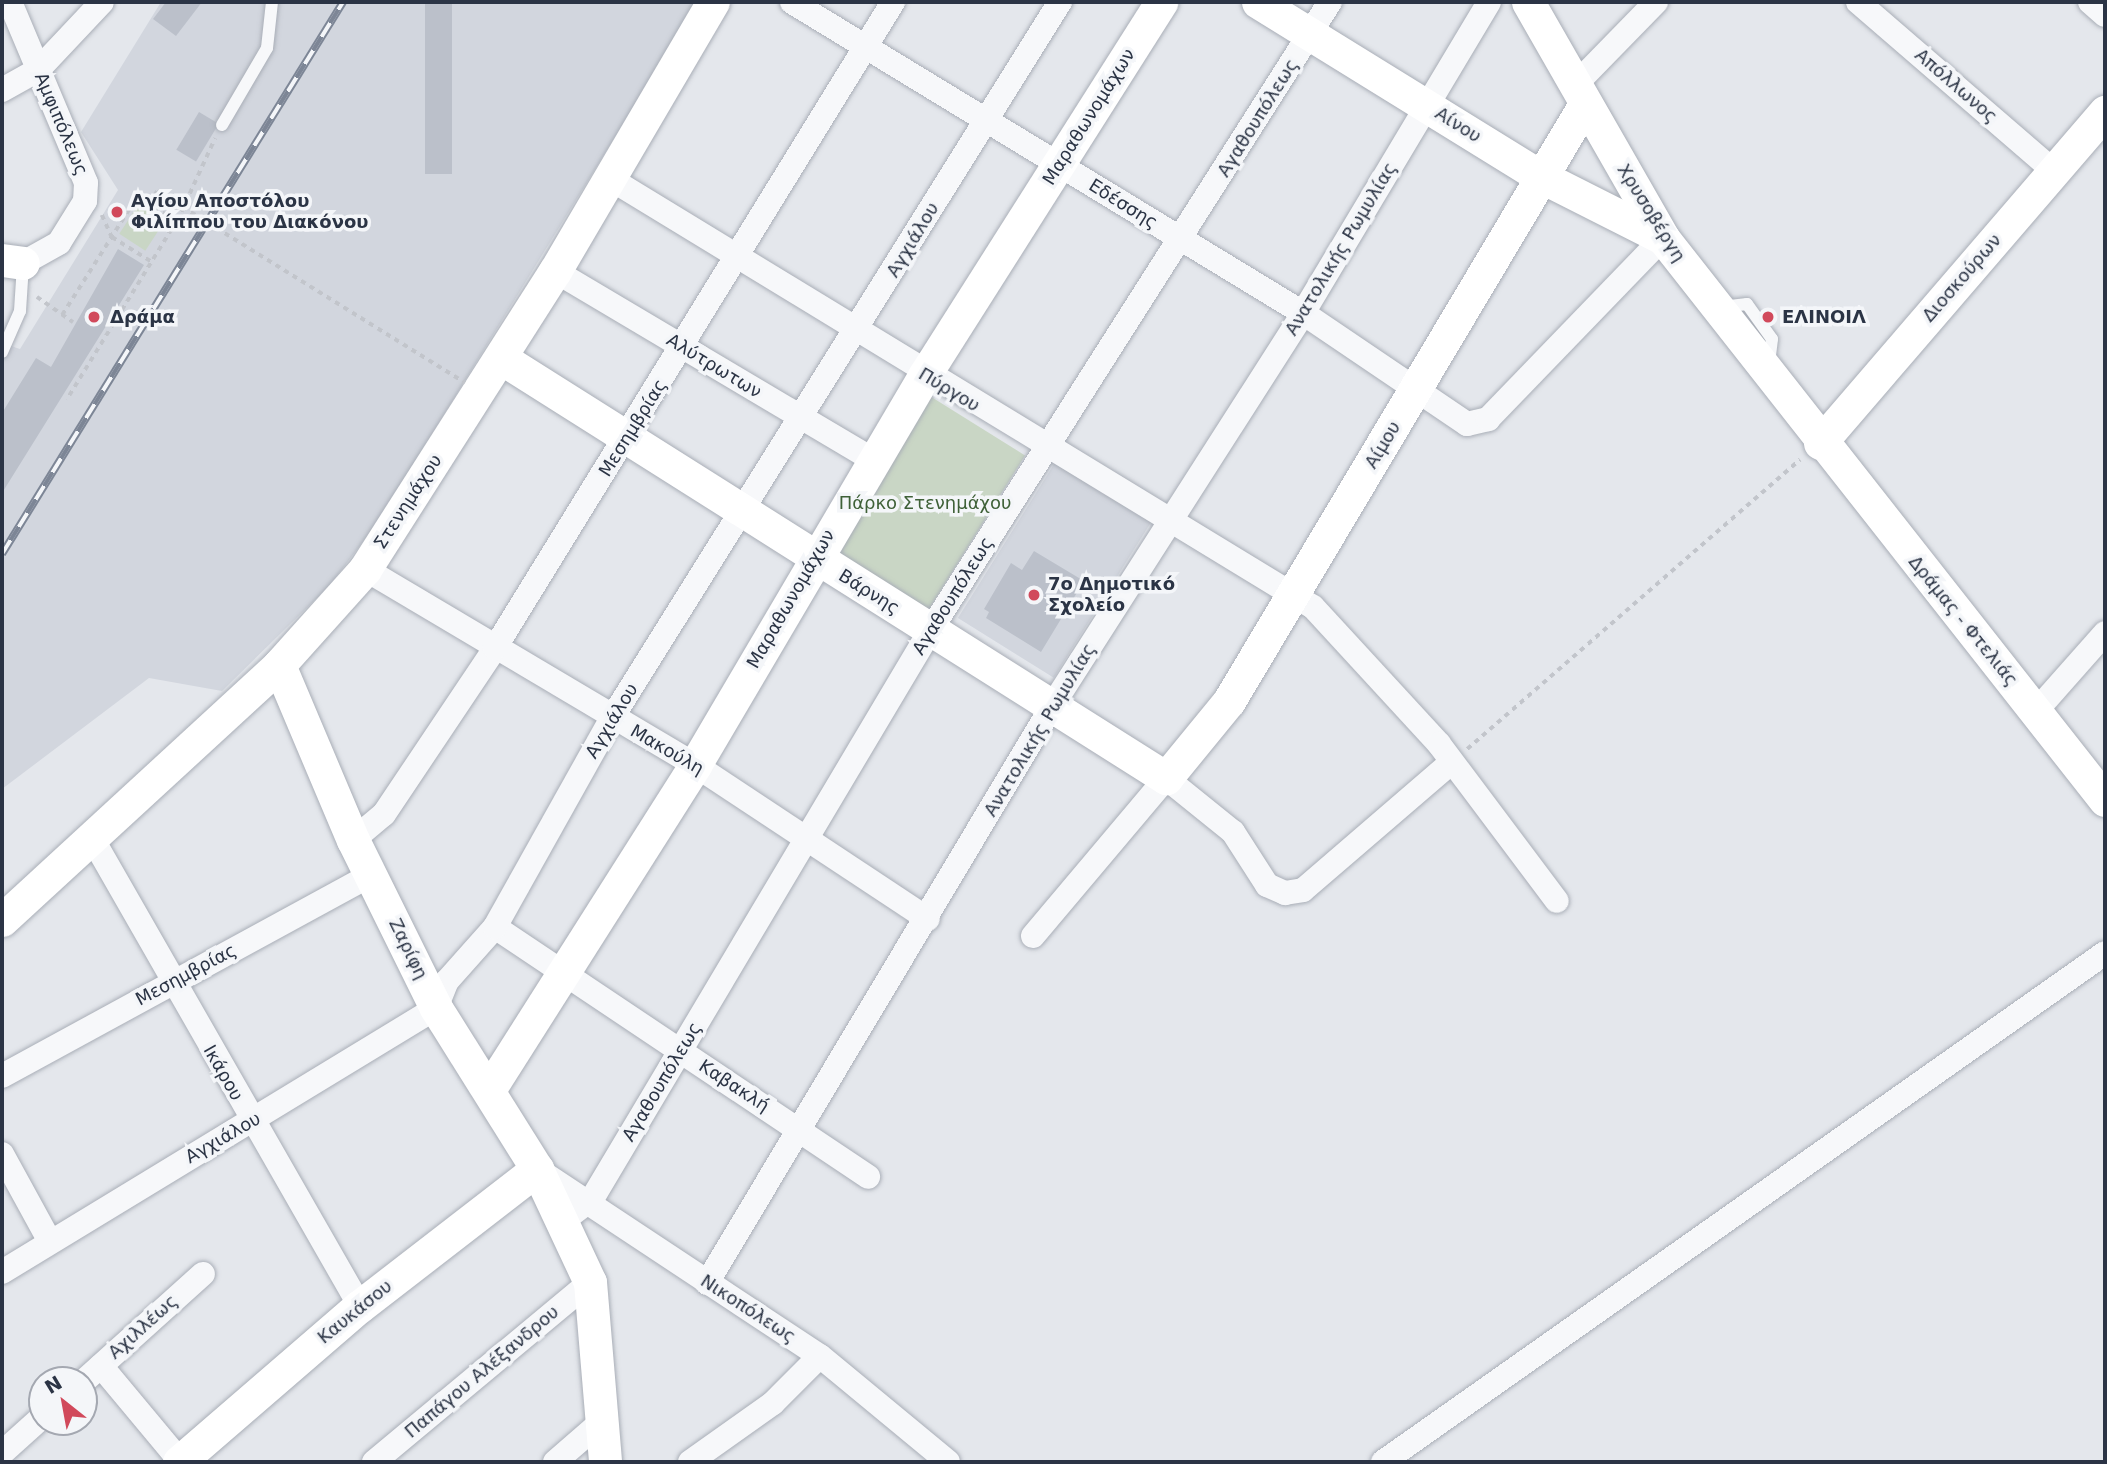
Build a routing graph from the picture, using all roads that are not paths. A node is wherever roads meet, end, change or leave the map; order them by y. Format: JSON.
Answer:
{"nodes":[{"id":1,"x":10,"y":2,"type":"edge"},
{"id":2,"x":102,"y":2,"type":"edge"},
{"id":3,"x":272,"y":2,"type":"edge"},
{"id":4,"x":713,"y":2,"type":"edge"},
{"id":5,"x":792,"y":2,"type":"edge"},
{"id":6,"x":893,"y":2,"type":"edge"},
{"id":7,"x":1060,"y":2,"type":"edge"},
{"id":8,"x":1161,"y":2,"type":"edge"},
{"id":9,"x":1258,"y":2,"type":"edge"},
{"id":10,"x":1330,"y":2,"type":"edge"},
{"id":11,"x":1489,"y":2,"type":"edge"},
{"id":12,"x":1528,"y":2,"type":"edge"},
{"id":13,"x":1656,"y":2,"type":"edge"},
{"id":14,"x":1858,"y":2,"type":"edge"},
{"id":15,"x":2090,"y":2,"type":"edge"},
{"id":16,"x":2105,"y":15,"type":"edge"},
{"id":17,"x":1310,"y":35,"type":"junction"},
{"id":18,"x":865,"y":48,"type":"junction"},
{"id":19,"x":38,"y":70,"type":"junction"},
{"id":20,"x":2,"y":90,"type":"edge"},
{"id":21,"x":1580,"y":94,"type":"junction"},
{"id":22,"x":1428,"y":106,"type":"junction"},
{"id":23,"x":2105,"y":112,"type":"edge"},
{"id":24,"x":986,"y":121,"type":"junction"},
{"id":25,"x":222,"y":125,"type":"road end"},
{"id":26,"x":1059,"y":164,"type":"junction"},
{"id":27,"x":2054,"y":171,"type":"junction"},
{"id":28,"x":1541,"y":176,"type":"junction"},
{"id":29,"x":609,"y":178,"type":"junction"},
{"id":30,"x":1663,"y":238,"type":"junction"},
{"id":31,"x":1181,"y":240,"type":"junction"},
{"id":32,"x":736,"y":258,"type":"junction"},
{"id":33,"x":16,"y":270,"type":"edge"},
{"id":34,"x":555,"y":271,"type":"junction"},
{"id":35,"x":1303,"y":313,"type":"junction"},
{"id":36,"x":857,"y":332,"type":"junction"},
{"id":37,"x":682,"y":348,"type":"junction"},
{"id":38,"x":2,"y":352,"type":"edge"},
{"id":39,"x":501,"y":358,"type":"junction"},
{"id":40,"x":924,"y":376,"type":"junction"},
{"id":41,"x":1417,"y":388,"type":"junction"},
{"id":42,"x":803,"y":419,"type":"junction"},
{"id":43,"x":627,"y":440,"type":"junction"},
{"id":44,"x":1819,"y":443,"type":"junction"},
{"id":45,"x":1046,"y":449,"type":"junction"},
{"id":46,"x":873,"y":460,"type":"junction"},
{"id":47,"x":743,"y":513,"type":"junction"},
{"id":48,"x":1171,"y":523,"type":"junction"},
{"id":49,"x":814,"y":557,"type":"junction"},
{"id":50,"x":365,"y":569,"type":"junction"},
{"id":51,"x":1294,"y":595,"type":"junction"},
{"id":52,"x":930,"y":631,"type":"junction"},
{"id":53,"x":2105,"y":633,"type":"edge"},
{"id":54,"x":495,"y":648,"type":"junction"},
{"id":55,"x":279,"y":665,"type":"junction"},
{"id":56,"x":1054,"y":703,"type":"junction"},
{"id":57,"x":2036,"y":711,"type":"junction"},
{"id":58,"x":612,"y":718,"type":"junction"},
{"id":59,"x":1452,"y":762,"type":"junction"},
{"id":60,"x":695,"y":765,"type":"junction"},
{"id":61,"x":1167,"y":778,"type":"junction"},
{"id":62,"x":2105,"y":800,"type":"edge"},
{"id":63,"x":92,"y":838,"type":"junction"},
{"id":64,"x":353,"y":839,"type":"junction"},
{"id":65,"x":807,"y":840,"type":"junction"},
{"id":66,"x":371,"y":875,"type":"junction"},
{"id":67,"x":1557,"y":901,"type":"dead end"},
{"id":68,"x":928,"y":919,"type":"junction"},
{"id":69,"x":2,"y":920,"type":"edge"},
{"id":70,"x":495,"y":927,"type":"junction"},
{"id":71,"x":1033,"y":936,"type":"dead end"},
{"id":72,"x":2105,"y":953,"type":"edge"},
{"id":73,"x":564,"y":975,"type":"junction"},
{"id":74,"x":171,"y":982,"type":"junction"},
{"id":75,"x":436,"y":1008,"type":"junction"},
{"id":76,"x":681,"y":1051,"type":"junction"},
{"id":77,"x":2,"y":1076,"type":"edge"},
{"id":78,"x":489,"y":1090,"type":"junction"},
{"id":79,"x":252,"y":1122,"type":"junction"},
{"id":80,"x":800,"y":1128,"type":"junction"},
{"id":81,"x":2,"y":1154,"type":"edge"},
{"id":82,"x":537,"y":1169,"type":"junction"},
{"id":83,"x":867,"y":1177,"type":"dead end"},
{"id":84,"x":592,"y":1199,"type":"junction"},
{"id":85,"x":564,"y":1220,"type":"junction"},
{"id":86,"x":48,"y":1238,"type":"junction"},
{"id":87,"x":2,"y":1272,"type":"edge"},
{"id":88,"x":203,"y":1274,"type":"dead end"},
{"id":89,"x":590,"y":1282,"type":"junction"},
{"id":90,"x":707,"y":1283,"type":"junction"},
{"id":91,"x":359,"y":1306,"type":"junction"},
{"id":92,"x":820,"y":1356,"type":"junction"},
{"id":93,"x":98,"y":1368,"type":"edge"},
{"id":94,"x":98,"y":1379,"type":"edge"},
{"id":95,"x":601,"y":1422,"type":"junction"},
{"id":96,"x":28,"y":1429,"type":"edge"},
{"id":97,"x":2,"y":1452,"type":"edge"},
{"id":98,"x":180,"y":1462,"type":"edge"},
{"id":99,"x":374,"y":1462,"type":"edge"},
{"id":100,"x":555,"y":1462,"type":"edge"},
{"id":101,"x":605,"y":1462,"type":"edge"},
{"id":102,"x":691,"y":1462,"type":"edge"},
{"id":103,"x":948,"y":1462,"type":"edge"},
{"id":104,"x":1383,"y":1462,"type":"edge"}],
"edges":[{"from":1,"to":19,"type":"street","name":"Αμφιπόλεως"},
{"from":2,"to":19,"type":"street"},
{"from":3,"to":25,"type":"lane"},
{"from":4,"to":29,"type":"street","name":"Στενημάχου"},
{"from":5,"to":18,"type":"street","name":"Εδέσσης"},
{"from":6,"to":18,"type":"street","name":"Μεσημβρίας"},
{"from":7,"to":24,"type":"street","name":"Αγχιάλου"},
{"from":8,"to":26,"type":"street","name":"Μαραθωνομάχων"},
{"from":9,"to":17,"type":"street","name":"Αίνου"},
{"from":10,"to":17,"type":"street","name":"Αγαθουπόλεως"},
{"from":11,"to":22,"type":"street","name":"Ανατολικής Ρωμυλίας"},
{"from":12,"to":21,"type":"street","name":"Χρυσοβέργη"},
{"from":13,"to":21,"type":"street"},
{"from":14,"to":27,"type":"street","name":"Απόλλωνος"},
{"from":15,"to":16,"type":"street"},
{"from":17,"to":22,"type":"street","name":"Αίνου"},
{"from":17,"to":31,"type":"street","name":"Αγαθουπόλεως"},
{"from":18,"to":24,"type":"street","name":"Εδέσσης"},
{"from":18,"to":32,"type":"street","name":"Μεσημβρίας"},
{"from":19,"to":20,"type":"street"},
{"from":19,"to":33,"type":"street","name":"Αμφιπόλεως"},
{"from":21,"to":28,"type":"street","name":"Αίμου"},
{"from":21,"to":30,"type":"street","name":"Χρυσοβέργη"},
{"from":22,"to":28,"type":"street","name":"Αίνου"},
{"from":22,"to":35,"type":"street","name":"Ανατολικής Ρωμυλίας"},
{"from":23,"to":27,"type":"street","name":"Διοσκούρων"},
{"from":24,"to":26,"type":"street","name":"Εδέσσης"},
{"from":24,"to":36,"type":"street","name":"Αγχιάλου"},
{"from":26,"to":31,"type":"street","name":"Εδέσσης"},
{"from":26,"to":40,"type":"street","name":"Μαραθωνομάχων"},
{"from":27,"to":44,"type":"street","name":"Διοσκούρων"},
{"from":28,"to":30,"type":"street","name":"Αίνου"},
{"from":28,"to":41,"type":"street","name":"Αίμου"},
{"from":29,"to":32,"type":"street","name":"Πύργου"},
{"from":29,"to":34,"type":"street","name":"Στενημάχου"},
{"from":30,"to":41,"type":"street","name":"Εδέσσης"},
{"from":30,"to":44,"type":"street","name":"Χρυσοβέργη"},
{"from":31,"to":35,"type":"street","name":"Εδέσσης"},
{"from":31,"to":45,"type":"street","name":"Αγαθουπόλεως"},
{"from":32,"to":36,"type":"street","name":"Πύργου"},
{"from":32,"to":37,"type":"street","name":"Μεσημβρίας"},
{"from":33,"to":38,"type":"lane"},
{"from":34,"to":37,"type":"street","name":"Αλύτρωτων"},
{"from":34,"to":39,"type":"street","name":"Στενημάχου"},
{"from":35,"to":41,"type":"street","name":"Εδέσσης"},
{"from":35,"to":48,"type":"street","name":"Ανατολικής Ρωμυλίας"},
{"from":36,"to":40,"type":"street","name":"Πύργου"},
{"from":36,"to":42,"type":"street","name":"Αγχιάλου"},
{"from":37,"to":42,"type":"street","name":"Αλύτρωτων"},
{"from":37,"to":43,"type":"street","name":"Μεσημβρίας"},
{"from":39,"to":43,"type":"street","name":"Βάρνης"},
{"from":39,"to":50,"type":"street","name":"Στενημάχου"},
{"from":40,"to":45,"type":"street","name":"Πύργου"},
{"from":40,"to":46,"type":"street","name":"Μαραθωνομάχων"},
{"from":41,"to":51,"type":"street","name":"Αίμου"},
{"from":42,"to":46,"type":"street","name":"Αλύτρωτων"},
{"from":42,"to":47,"type":"street","name":"Αγχιάλου"},
{"from":43,"to":47,"type":"street","name":"Βάρνης"},
{"from":43,"to":54,"type":"street","name":"Μεσημβρίας"},
{"from":44,"to":57,"type":"street","name":"Δράμας - Φτελιάς"},
{"from":45,"to":48,"type":"street","name":"Πύργου"},
{"from":45,"to":52,"type":"street","name":"Αγαθουπόλεως"},
{"from":46,"to":49,"type":"street","name":"Μαραθωνομάχων"},
{"from":47,"to":49,"type":"street","name":"Βάρνης"},
{"from":47,"to":58,"type":"street","name":"Αγχιάλου"},
{"from":48,"to":51,"type":"street","name":"Πύργου"},
{"from":48,"to":56,"type":"street","name":"Ανατολικής Ρωμυλίας"},
{"from":49,"to":52,"type":"street","name":"Βάρνης"},
{"from":49,"to":60,"type":"street","name":"Μαραθωνομάχων"},
{"from":50,"to":54,"type":"street","name":"Μακούλη"},
{"from":50,"to":55,"type":"street","name":"Στενημάχου"},
{"from":51,"to":59,"type":"street","name":"Πύργου"},
{"from":51,"to":61,"type":"street","name":"Αίμου"},
{"from":52,"to":56,"type":"street","name":"Βάρνης"},
{"from":52,"to":65,"type":"street","name":"Αγαθουπόλεως"},
{"from":53,"to":57,"type":"street"},
{"from":54,"to":58,"type":"street","name":"Μακούλη"},
{"from":54,"to":64,"type":"street","name":"Μεσημβρίας"},
{"from":55,"to":63,"type":"street","name":"Στενημάχου"},
{"from":55,"to":64,"type":"street","name":"Ζαρίφη"},
{"from":56,"to":61,"type":"street","name":"Βάρνης"},
{"from":56,"to":68,"type":"street","name":"Ανατολικής Ρωμυλίας"},
{"from":57,"to":62,"type":"street","name":"Δράμας - Φτελιάς"},
{"from":58,"to":60,"type":"street","name":"Μακούλη"},
{"from":58,"to":70,"type":"street","name":"Αγχιάλου"},
{"from":59,"to":61,"type":"street"},
{"from":59,"to":67,"type":"street","name":"Πύργου"},
{"from":60,"to":65,"type":"street","name":"Μακούλη"},
{"from":60,"to":73,"type":"street","name":"Μαραθωνομάχων"},
{"from":61,"to":71,"type":"street"},
{"from":63,"to":69,"type":"street","name":"Στενημάχου"},
{"from":63,"to":74,"type":"street","name":"Ικάρου"},
{"from":64,"to":66,"type":"street","name":"Ζαρίφη"},
{"from":65,"to":68,"type":"street","name":"Μακούλη"},
{"from":65,"to":76,"type":"street","name":"Αγαθουπόλεως"},
{"from":66,"to":74,"type":"street","name":"Μεσημβρίας"},
{"from":66,"to":75,"type":"street","name":"Ζαρίφη"},
{"from":68,"to":80,"type":"street","name":"Ανατολικής Ρωμυλίας"},
{"from":70,"to":73,"type":"street","name":"Καβακλή"},
{"from":70,"to":75,"type":"street","name":"Αγχιάλου"},
{"from":72,"to":104,"type":"street"},
{"from":73,"to":76,"type":"street","name":"Καβακλή"},
{"from":73,"to":78,"type":"street","name":"Μαραθωνομάχων"},
{"from":74,"to":77,"type":"street","name":"Μεσημβρίας"},
{"from":74,"to":79,"type":"street","name":"Ικάρου"},
{"from":75,"to":78,"type":"street","name":"Ζαρίφη"},
{"from":75,"to":79,"type":"street","name":"Αγχιάλου"},
{"from":76,"to":80,"type":"street","name":"Καβακλή"},
{"from":76,"to":84,"type":"street","name":"Αγαθουπόλεως"},
{"from":78,"to":82,"type":"street","name":"Ζαρίφη"},
{"from":79,"to":86,"type":"street","name":"Αγχιάλου"},
{"from":79,"to":91,"type":"street","name":"Ικάρου"},
{"from":80,"to":83,"type":"street","name":"Καβακλή"},
{"from":80,"to":90,"type":"street","name":"Ανατολικής Ρωμυλίας"},
{"from":81,"to":86,"type":"street"},
{"from":82,"to":84,"type":"street","name":"Νικοπόλεως"},
{"from":82,"to":85,"type":"street","name":"Ζαρίφη"},
{"from":82,"to":91,"type":"street","name":"Καυκάσου"},
{"from":84,"to":85,"type":"street"},
{"from":84,"to":90,"type":"street","name":"Νικοπόλεως"},
{"from":85,"to":89,"type":"street","name":"Ζαρίφη"},
{"from":86,"to":87,"type":"street","name":"Αγχιάλου"},
{"from":88,"to":93,"type":"street","name":"Αχιλλέως"},
{"from":89,"to":95,"type":"street","name":"Ζαρίφη"},
{"from":89,"to":99,"type":"street","name":"Παπάγου Αλέξανδρου"},
{"from":90,"to":92,"type":"street","name":"Νικοπόλεως"},
{"from":91,"to":98,"type":"street","name":"Καυκάσου"},
{"from":92,"to":102,"type":"street"},
{"from":92,"to":103,"type":"street","name":"Νικοπόλεως"},
{"from":94,"to":98,"type":"street"},
{"from":95,"to":100,"type":"street"},
{"from":95,"to":101,"type":"street","name":"Ζαρίφη"},
{"from":96,"to":97,"type":"street"}]}
